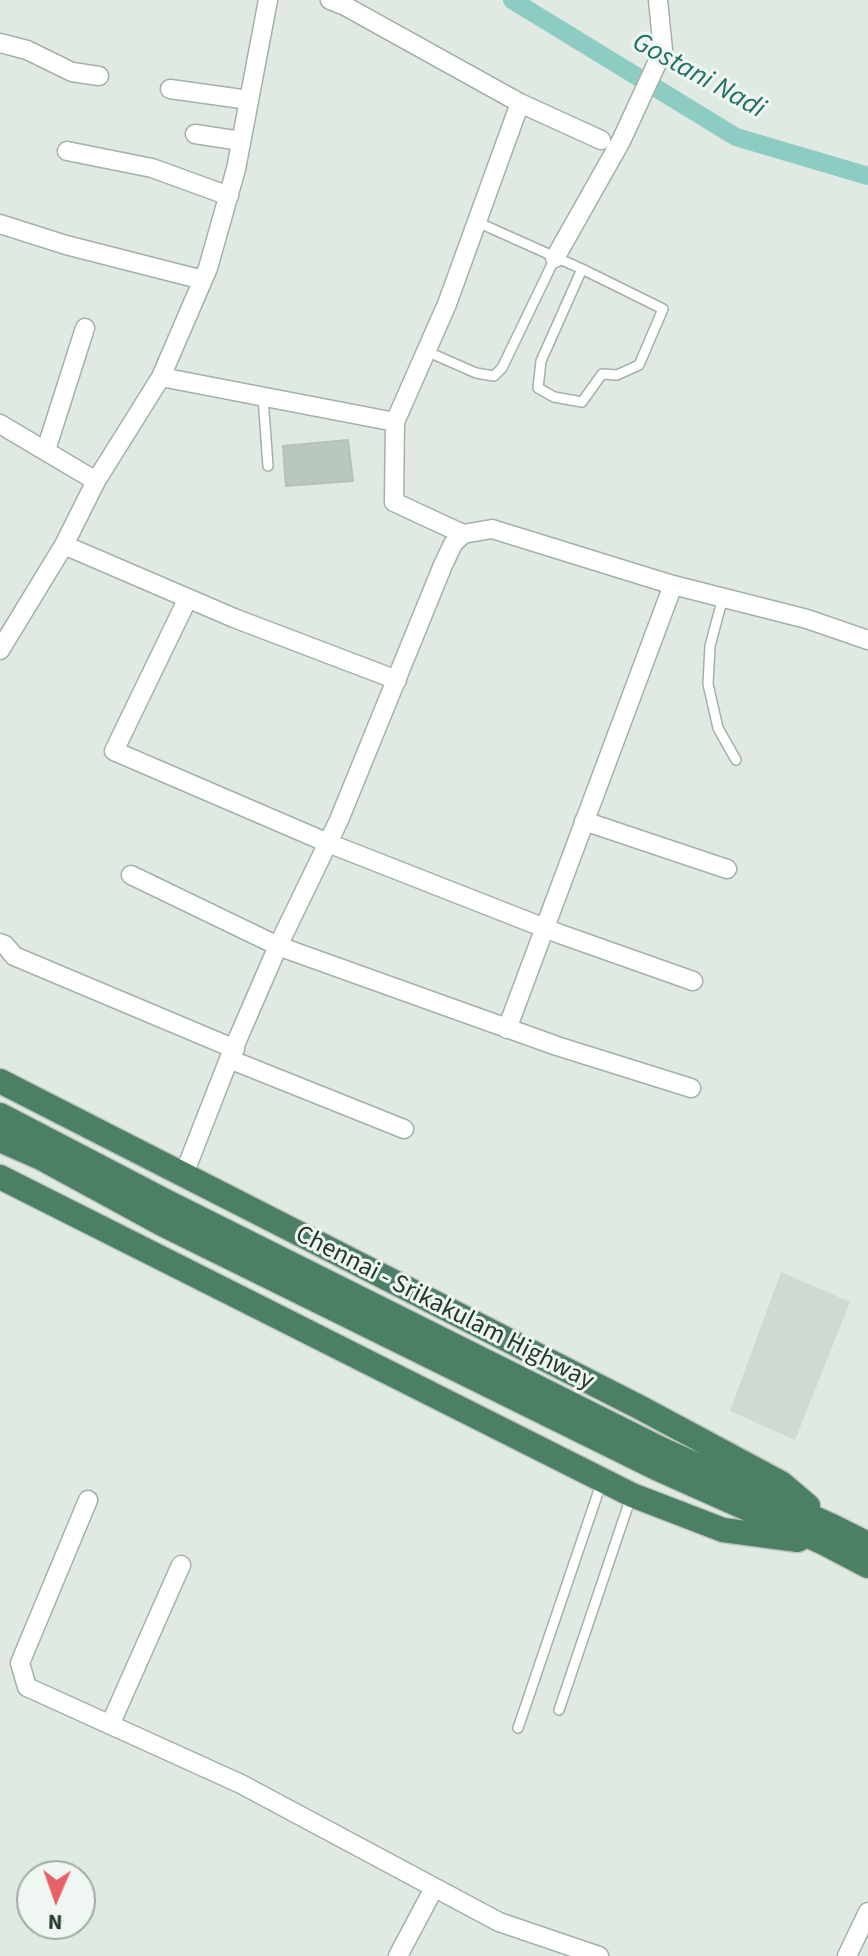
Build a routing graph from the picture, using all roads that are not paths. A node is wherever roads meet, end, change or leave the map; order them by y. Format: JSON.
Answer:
{"nodes":[{"id":1,"x":268,"y":0,"type":"edge"},
{"id":2,"x":330,"y":0,"type":"edge"},
{"id":3,"x":658,"y":0,"type":"edge"},
{"id":4,"x":0,"y":43,"type":"edge"},
{"id":5,"x":99,"y":76,"type":"dead end"},
{"id":6,"x":170,"y":89,"type":"dead end"},
{"id":7,"x":249,"y":100,"type":"junction"},
{"id":8,"x":520,"y":103,"type":"junction"},
{"id":9,"x":195,"y":134,"type":"dead end"},
{"id":10,"x":601,"y":140,"type":"dead end"},
{"id":11,"x":241,"y":141,"type":"junction"},
{"id":12,"x":67,"y":151,"type":"dead end"},
{"id":13,"x":229,"y":196,"type":"junction"},
{"id":14,"x":477,"y":222,"type":"junction"},
{"id":15,"x":0,"y":224,"type":"edge"},
{"id":16,"x":555,"y":258,"type":"junction"},
{"id":17,"x":582,"y":269,"type":"junction"},
{"id":18,"x":203,"y":280,"type":"junction"},
{"id":19,"x":85,"y":328,"type":"dead end"},
{"id":20,"x":426,"y":351,"type":"junction"},
{"id":21,"x":161,"y":377,"type":"junction"},
{"id":22,"x":263,"y":397,"type":"junction"},
{"id":23,"x":395,"y":422,"type":"junction"},
{"id":24,"x":0,"y":424,"type":"edge"},
{"id":25,"x":46,"y":450,"type":"junction"},
{"id":26,"x":268,"y":466,"type":"dead end"},
{"id":27,"x":96,"y":481,"type":"junction"},
{"id":28,"x":463,"y":534,"type":"junction"},
{"id":29,"x":64,"y":545,"type":"junction"},
{"id":30,"x":673,"y":585,"type":"junction"},
{"id":31,"x":723,"y":597,"type":"junction"},
{"id":32,"x":188,"y":598,"type":"junction"},
{"id":33,"x":868,"y":640,"type":"edge"},
{"id":34,"x":0,"y":650,"type":"edge"},
{"id":35,"x":397,"y":680,"type":"junction"},
{"id":36,"x":736,"y":760,"type":"dead end"},
{"id":37,"x":584,"y":821,"type":"junction"},
{"id":38,"x":328,"y":843,"type":"junction"},
{"id":39,"x":727,"y":869,"type":"dead end"},
{"id":40,"x":131,"y":875,"type":"dead end"},
{"id":41,"x":544,"y":928,"type":"junction"},
{"id":42,"x":0,"y":943,"type":"edge"},
{"id":43,"x":278,"y":946,"type":"junction"},
{"id":44,"x":693,"y":981,"type":"dead end"},
{"id":45,"x":507,"y":1029,"type":"junction"},
{"id":46,"x":232,"y":1054,"type":"junction"},
{"id":47,"x":0,"y":1081,"type":"edge"},
{"id":48,"x":691,"y":1088,"type":"dead end"},
{"id":49,"x":0,"y":1115,"type":"edge"},
{"id":50,"x":404,"y":1129,"type":"dead end"},
{"id":51,"x":0,"y":1140,"type":"edge"},
{"id":52,"x":184,"y":1174,"type":"junction"},
{"id":53,"x":0,"y":1177,"type":"edge"},
{"id":54,"x":603,"y":1480,"type":"junction"},
{"id":55,"x":632,"y":1495,"type":"junction"},
{"id":56,"x":88,"y":1500,"type":"dead end"},
{"id":57,"x":828,"y":1534,"type":"junction"},
{"id":58,"x":868,"y":1544,"type":"edge"},
{"id":59,"x":181,"y":1565,"type":"dead end"},
{"id":60,"x":868,"y":1566,"type":"edge"},
{"id":61,"x":559,"y":1710,"type":"dead end"},
{"id":62,"x":110,"y":1725,"type":"junction"},
{"id":63,"x":518,"y":1728,"type":"dead end"},
{"id":64,"x":434,"y":1888,"type":"junction"},
{"id":65,"x":868,"y":1912,"type":"edge"},
{"id":66,"x":398,"y":1956,"type":"edge"},
{"id":67,"x":599,"y":1956,"type":"edge"},
{"id":68,"x":847,"y":1956,"type":"edge"}],
"edges":[{"from":1,"to":7,"type":"street"},
{"from":2,"to":8,"type":"street"},
{"from":3,"to":16,"type":"street"},
{"from":4,"to":5,"type":"street"},
{"from":6,"to":7,"type":"street"},
{"from":7,"to":11,"type":"street"},
{"from":8,"to":10,"type":"street"},
{"from":8,"to":14,"type":"street"},
{"from":9,"to":11,"type":"street"},
{"from":11,"to":13,"type":"street"},
{"from":12,"to":13,"type":"street"},
{"from":13,"to":18,"type":"street"},
{"from":14,"to":16,"type":"lane"},
{"from":14,"to":20,"type":"street"},
{"from":15,"to":18,"type":"street"},
{"from":16,"to":17,"type":"lane"},
{"from":16,"to":20,"type":"lane"},
{"from":17,"to":17,"type":"lane"},
{"from":18,"to":21,"type":"street"},
{"from":19,"to":25,"type":"street"},
{"from":20,"to":23,"type":"street"},
{"from":21,"to":22,"type":"street"},
{"from":21,"to":27,"type":"street"},
{"from":22,"to":23,"type":"street"},
{"from":22,"to":26,"type":"lane"},
{"from":23,"to":28,"type":"street"},
{"from":24,"to":25,"type":"street"},
{"from":25,"to":27,"type":"street"},
{"from":27,"to":29,"type":"street"},
{"from":28,"to":30,"type":"street"},
{"from":28,"to":35,"type":"street"},
{"from":29,"to":32,"type":"street"},
{"from":29,"to":34,"type":"street"},
{"from":30,"to":31,"type":"street"},
{"from":30,"to":37,"type":"street"},
{"from":31,"to":33,"type":"street"},
{"from":31,"to":36,"type":"lane"},
{"from":32,"to":35,"type":"street"},
{"from":32,"to":38,"type":"street"},
{"from":35,"to":38,"type":"street"},
{"from":37,"to":39,"type":"street"},
{"from":37,"to":41,"type":"street"},
{"from":38,"to":41,"type":"street"},
{"from":38,"to":43,"type":"street"},
{"from":40,"to":43,"type":"street"},
{"from":41,"to":44,"type":"street"},
{"from":41,"to":45,"type":"street"},
{"from":42,"to":46,"type":"street"},
{"from":43,"to":45,"type":"street"},
{"from":43,"to":46,"type":"street"},
{"from":45,"to":48,"type":"street"},
{"from":46,"to":50,"type":"street"},
{"from":46,"to":52,"type":"street"},
{"from":47,"to":52,"type":"highway"},
{"from":49,"to":57,"type":"highway","name":"Chennai - Srikakulam Highway"},
{"from":51,"to":57,"type":"highway"},
{"from":52,"to":57,"type":"highway"},
{"from":53,"to":54,"type":"highway"},
{"from":54,"to":55,"type":"highway"},
{"from":54,"to":63,"type":"lane"},
{"from":55,"to":57,"type":"highway"},
{"from":55,"to":61,"type":"lane"},
{"from":56,"to":62,"type":"street"},
{"from":57,"to":58,"type":"highway","name":"Chennai - Srikakulam Highway"},
{"from":57,"to":60,"type":"highway"},
{"from":59,"to":62,"type":"street"},
{"from":62,"to":64,"type":"street"},
{"from":64,"to":66,"type":"street"},
{"from":64,"to":67,"type":"street"},
{"from":65,"to":68,"type":"street"}]}
